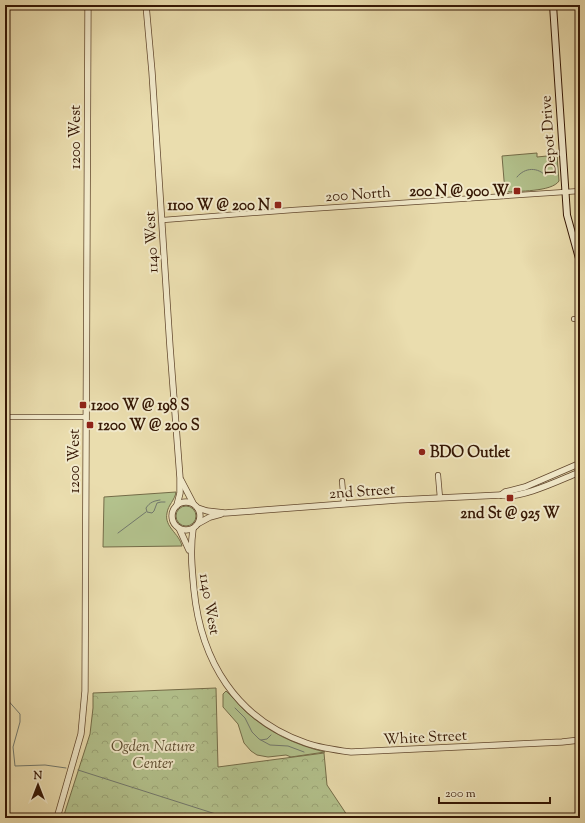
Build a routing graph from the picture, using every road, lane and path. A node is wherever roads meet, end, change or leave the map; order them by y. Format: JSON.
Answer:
{"nodes":[{"id":1,"x":88,"y":5,"type":"edge"},
{"id":2,"x":146,"y":5,"type":"edge"},
{"id":3,"x":553,"y":5,"type":"edge"},
{"id":4,"x":580,"y":191,"type":"edge"},
{"id":5,"x":565,"y":192,"type":"junction"},
{"id":6,"x":163,"y":220,"type":"junction"},
{"id":7,"x":580,"y":262,"type":"edge"},
{"id":8,"x":574,"y":319,"type":"dead end"},
{"id":9,"x":580,"y":319,"type":"edge"},
{"id":10,"x":5,"y":417,"type":"edge"},
{"id":11,"x":86,"y":417,"type":"junction"},
{"id":12,"x":580,"y":462,"type":"edge"},
{"id":13,"x":580,"y":473,"type":"edge"},
{"id":14,"x":438,"y":474,"type":"dead end"},
{"id":15,"x":180,"y":478,"type":"junction"},
{"id":16,"x":342,"y":481,"type":"dead end"},
{"id":17,"x":501,"y":494,"type":"junction"},
{"id":18,"x":440,"y":498,"type":"junction"},
{"id":19,"x":344,"y":504,"type":"junction"},
{"id":20,"x":177,"y":505,"type":"junction"},
{"id":21,"x":196,"y":505,"type":"junction"},
{"id":22,"x":225,"y":513,"type":"junction"},
{"id":23,"x":199,"y":523,"type":"junction"},
{"id":24,"x":179,"y":528,"type":"junction"},
{"id":25,"x":192,"y":529,"type":"junction"},
{"id":26,"x":190,"y":553,"type":"junction"},
{"id":27,"x":275,"y":728,"type":"joint"},
{"id":28,"x":580,"y":740,"type":"edge"},
{"id":29,"x":56,"y":818,"type":"edge"}],
"edges":[{"from":1,"to":11,"type":"street","name":"1200 West"},
{"from":2,"to":6,"type":"street","name":"1140 West"},
{"from":3,"to":5,"type":"main road","name":"Depot Drive"},
{"from":4,"to":5,"type":"street","name":"200 North"},
{"from":5,"to":6,"type":"street","name":"200 North"},
{"from":5,"to":7,"type":"main road","name":"Depot Drive"},
{"from":6,"to":15,"type":"street","name":"1140 West"},
{"from":8,"to":9,"type":"street"},
{"from":10,"to":11,"type":"street"},
{"from":11,"to":29,"type":"street","name":"1200 West"},
{"from":12,"to":17,"type":"street","name":"2nd Street"},
{"from":13,"to":17,"type":"street","name":"2nd Street"},
{"from":14,"to":18,"type":"street"},
{"from":15,"to":20,"type":"street","name":"1140 West"},
{"from":15,"to":21,"type":"street","name":"1140 West"},
{"from":16,"to":19,"type":"street"},
{"from":17,"to":18,"type":"street","name":"2nd Street"},
{"from":18,"to":19,"type":"street","name":"2nd Street"},
{"from":19,"to":22,"type":"street","name":"2nd Street"},
{"from":20,"to":21,"type":"street"},
{"from":20,"to":24,"type":"street"},
{"from":21,"to":22,"type":"street","name":"2nd Street"},
{"from":21,"to":23,"type":"street"},
{"from":22,"to":23,"type":"street","name":"2nd Street"},
{"from":23,"to":25,"type":"street"},
{"from":24,"to":25,"type":"street"},
{"from":24,"to":26,"type":"street","name":"1140 West"},
{"from":25,"to":26,"type":"street","name":"1140 West"},
{"from":26,"to":27,"type":"street","name":"1140 West"},
{"from":27,"to":28,"type":"street","name":"White Street"}]}
